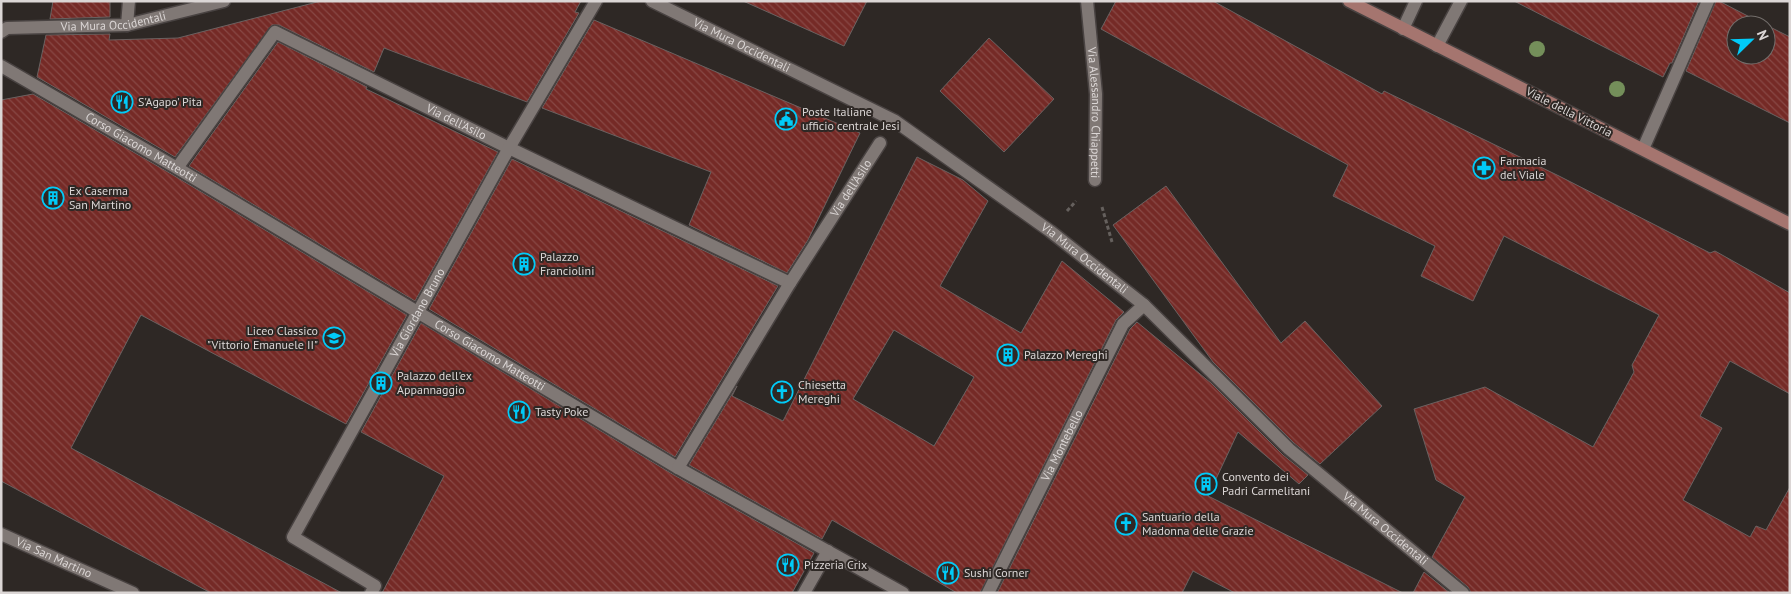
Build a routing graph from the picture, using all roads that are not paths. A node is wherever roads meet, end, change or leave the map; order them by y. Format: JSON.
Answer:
{"nodes":[{"id":1,"x":129,"y":1,"type":"edge"},
{"id":2,"x":224,"y":1,"type":"edge"},
{"id":3,"x":596,"y":1,"type":"edge"},
{"id":4,"x":652,"y":1,"type":"edge"},
{"id":5,"x":1086,"y":1,"type":"edge"},
{"id":6,"x":1349,"y":1,"type":"edge"},
{"id":7,"x":1416,"y":1,"type":"edge"},
{"id":8,"x":1461,"y":1,"type":"edge"},
{"id":9,"x":1708,"y":1,"type":"edge"},
{"id":10,"x":127,"y":25,"type":"junction"},
{"id":11,"x":1403,"y":28,"type":"junction"},
{"id":12,"x":1,"y":32,"type":"edge"},
{"id":13,"x":1438,"y":46,"type":"junction"},
{"id":14,"x":1,"y":66,"type":"edge"},
{"id":15,"x":880,"y":143,"type":"dead end"},
{"id":16,"x":509,"y":148,"type":"junction"},
{"id":17,"x":1643,"y":149,"type":"junction"},
{"id":18,"x":177,"y":168,"type":"junction"},
{"id":19,"x":1095,"y":180,"type":"road end"},
{"id":20,"x":1790,"y":224,"type":"edge"},
{"id":21,"x":790,"y":283,"type":"junction"},
{"id":22,"x":1144,"y":305,"type":"junction"},
{"id":23,"x":418,"y":313,"type":"junction"},
{"id":24,"x":678,"y":468,"type":"junction"},
{"id":25,"x":1,"y":534,"type":"edge"},
{"id":26,"x":828,"y":551,"type":"junction"},
{"id":27,"x":133,"y":593,"type":"edge"},
{"id":28,"x":371,"y":593,"type":"edge"},
{"id":29,"x":804,"y":593,"type":"edge"},
{"id":30,"x":903,"y":593,"type":"edge"},
{"id":31,"x":988,"y":593,"type":"edge"},
{"id":32,"x":1463,"y":593,"type":"edge"}],
"edges":[{"from":1,"to":10,"type":"street"},
{"from":2,"to":10,"type":"street","name":"Via Mura Occidentali"},
{"from":3,"to":16,"type":"street","name":"Via Giordano Bruno"},
{"from":4,"to":22,"type":"street","name":"Via Mura Occidentali"},
{"from":5,"to":19,"type":"street","name":"Via Alessandro Chiappetti"},
{"from":6,"to":11,"type":"main road","name":"Viale della Vittoria"},
{"from":7,"to":11,"type":"street"},
{"from":8,"to":13,"type":"street"},
{"from":9,"to":17,"type":"street"},
{"from":10,"to":12,"type":"street","name":"Via Mura Occidentali"},
{"from":11,"to":13,"type":"main road","name":"Viale della Vittoria"},
{"from":13,"to":17,"type":"main road","name":"Viale della Vittoria"},
{"from":14,"to":18,"type":"street","name":"Corso Giacomo Matteotti"},
{"from":15,"to":21,"type":"street","name":"Via dell'Asilo"},
{"from":16,"to":18,"type":"street","name":"Via dell'Asilo"},
{"from":16,"to":21,"type":"street","name":"Via dell'Asilo"},
{"from":16,"to":23,"type":"street","name":"Via Giordano Bruno"},
{"from":17,"to":20,"type":"main road","name":"Viale della Vittoria"},
{"from":18,"to":23,"type":"street","name":"Corso Giacomo Matteotti"},
{"from":21,"to":24,"type":"street","name":"Via dell'Asilo"},
{"from":22,"to":31,"type":"street","name":"Via Montebello"},
{"from":22,"to":32,"type":"street","name":"Via Mura Occidentali"},
{"from":23,"to":24,"type":"street","name":"Corso Giacomo Matteotti"},
{"from":23,"to":28,"type":"street","name":"Via Giordano Bruno"},
{"from":24,"to":26,"type":"street","name":"Corso Giacomo Matteotti"},
{"from":25,"to":27,"type":"street","name":"Via San Martino"},
{"from":26,"to":29,"type":"street"},
{"from":26,"to":30,"type":"street","name":"Corso Giacomo Matteotti"}]}
